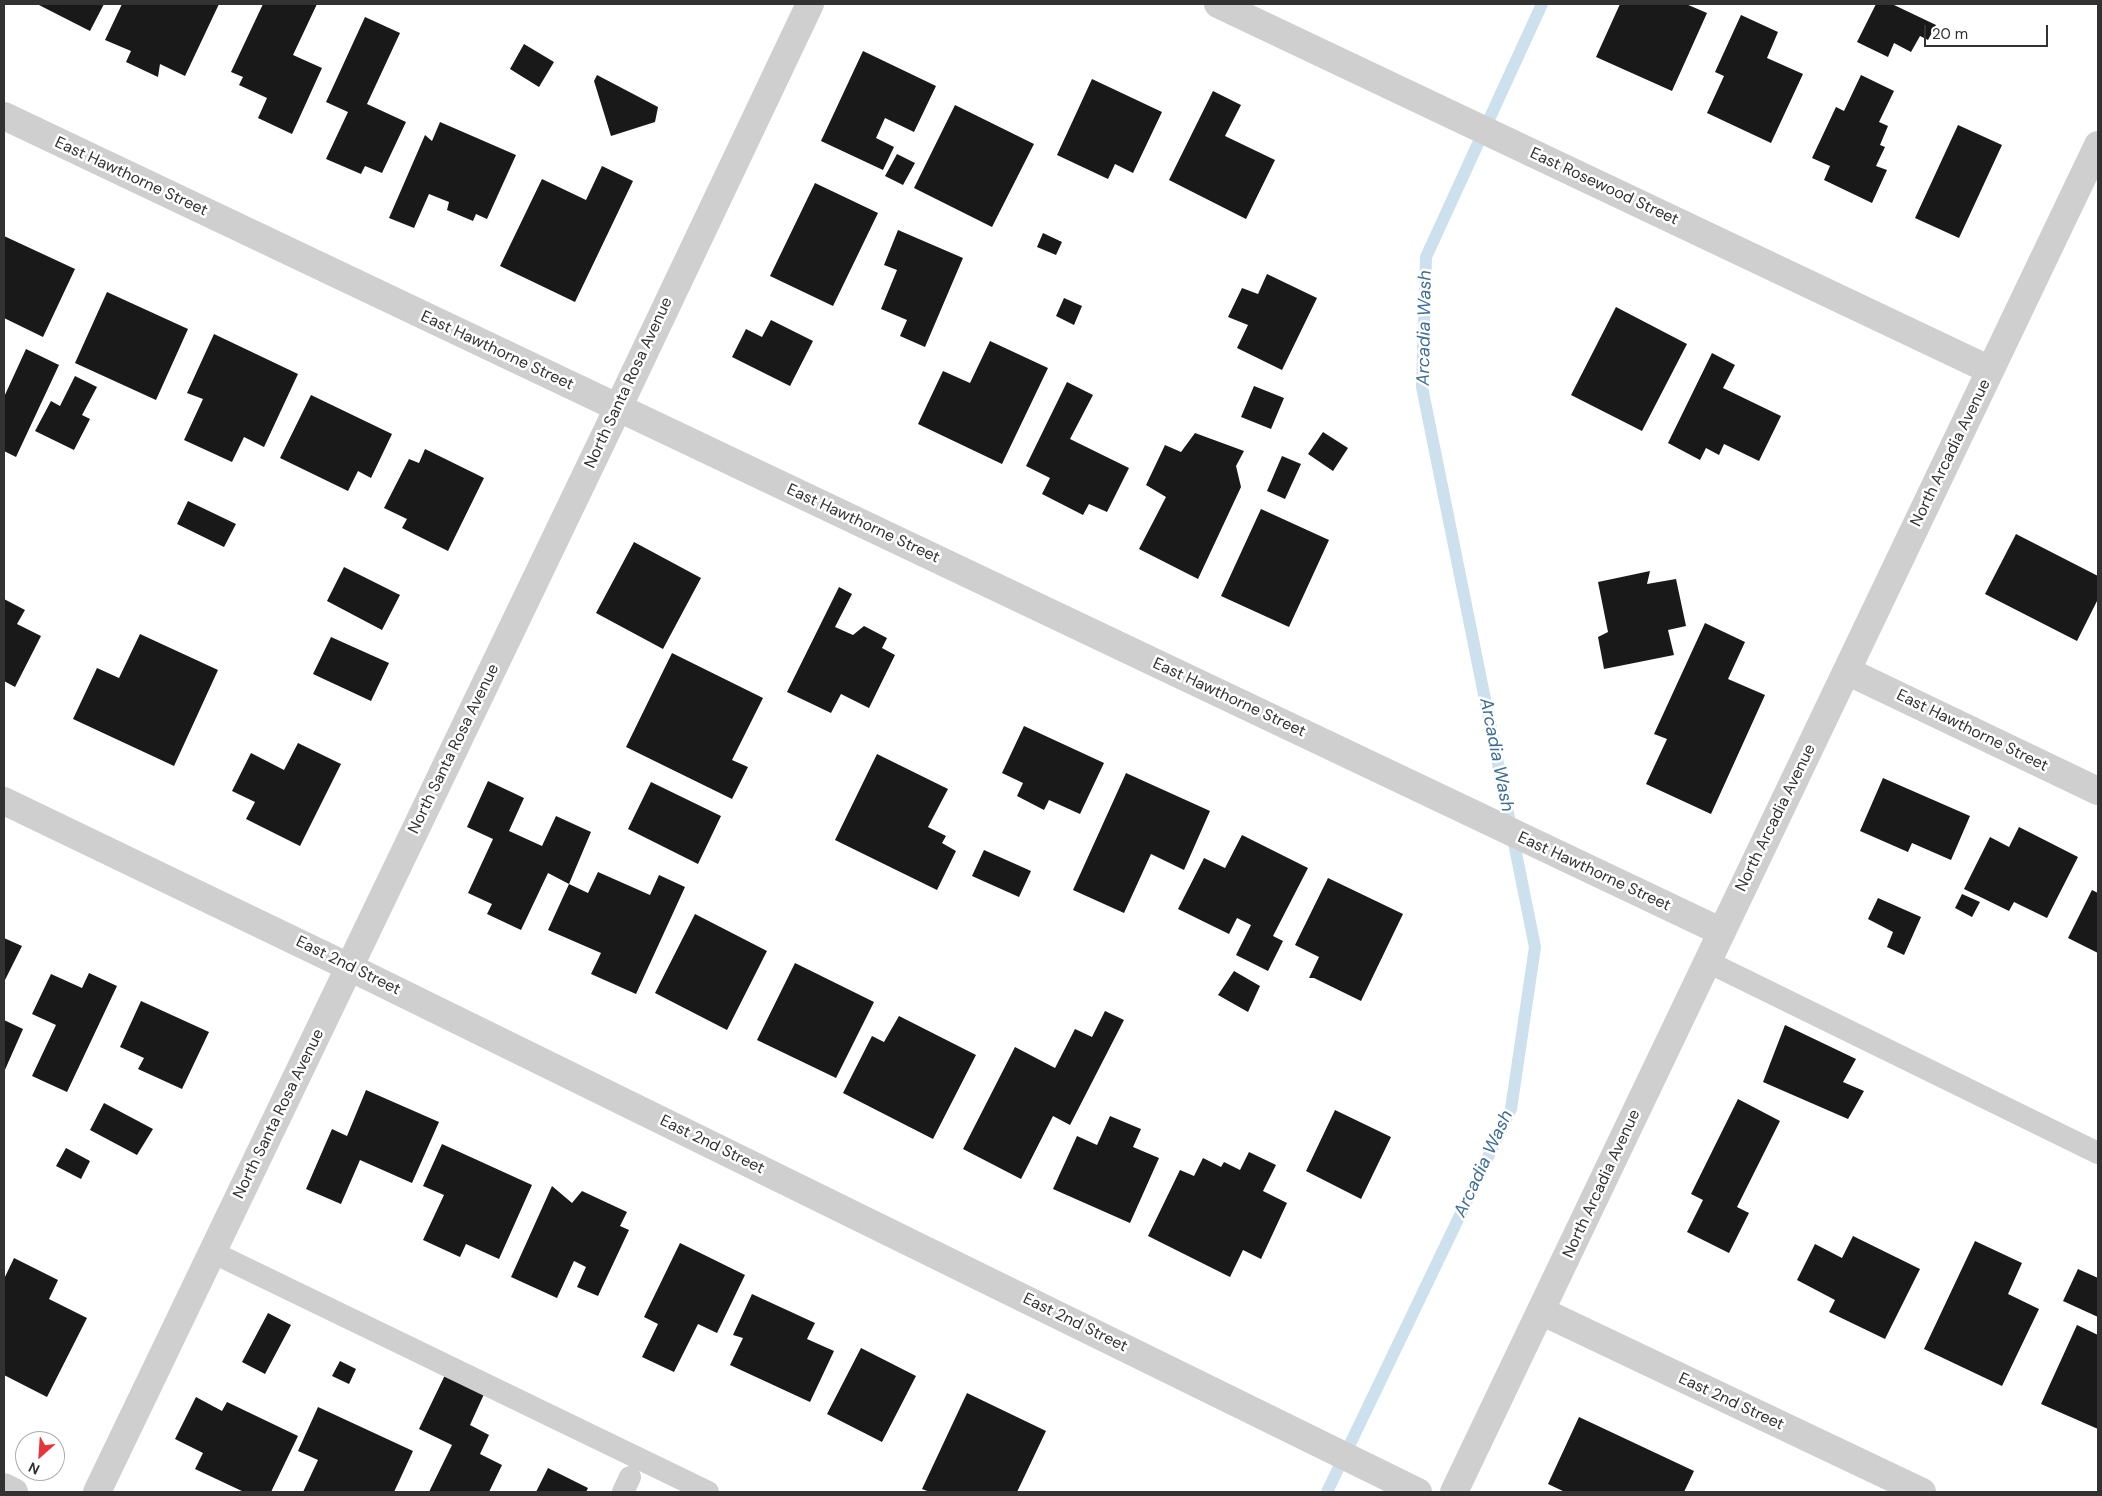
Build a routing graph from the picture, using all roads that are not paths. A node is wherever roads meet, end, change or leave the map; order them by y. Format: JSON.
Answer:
{"nodes":[{"id":1,"x":810,"y":4,"type":"edge"},
{"id":2,"x":1218,"y":4,"type":"edge"},
{"id":3,"x":4,"y":116,"type":"edge"},
{"id":4,"x":2098,"y":144,"type":"edge"},
{"id":5,"x":1990,"y":370,"type":"junction"},
{"id":6,"x":618,"y":408,"type":"junction"},
{"id":7,"x":1847,"y":671,"type":"junction"},
{"id":8,"x":2098,"y":791,"type":"edge"},
{"id":9,"x":4,"y":801,"type":"edge"},
{"id":10,"x":1722,"y":932,"type":"junction"},
{"id":11,"x":1708,"y":962,"type":"junction"},
{"id":12,"x":349,"y":967,"type":"junction"},
{"id":13,"x":2098,"y":1153,"type":"edge"},
{"id":14,"x":212,"y":1252,"type":"junction"},
{"id":15,"x":1541,"y":1311,"type":"junction"},
{"id":16,"x":4,"y":1488,"type":"edge"},
{"id":17,"x":14,"y":1492,"type":"edge"},
{"id":18,"x":97,"y":1492,"type":"edge"},
{"id":19,"x":708,"y":1492,"type":"edge"},
{"id":20,"x":1418,"y":1492,"type":"edge"},
{"id":21,"x":1454,"y":1492,"type":"edge"},
{"id":22,"x":1922,"y":1492,"type":"edge"}],
"edges":[{"from":1,"to":6,"type":"street","name":"North Santa Rosa Avenue"},
{"from":2,"to":5,"type":"street","name":"East Rosewood Street"},
{"from":3,"to":6,"type":"street","name":"East Hawthorne Street"},
{"from":4,"to":5,"type":"street","name":"North Arcadia Avenue"},
{"from":5,"to":7,"type":"street","name":"North Arcadia Avenue"},
{"from":6,"to":10,"type":"street","name":"East Hawthorne Street"},
{"from":6,"to":12,"type":"street","name":"North Santa Rosa Avenue"},
{"from":7,"to":8,"type":"street","name":"East Hawthorne Street"},
{"from":7,"to":10,"type":"street","name":"North Arcadia Avenue"},
{"from":9,"to":12,"type":"street","name":"East 2nd Street"},
{"from":10,"to":11,"type":"street","name":"North Arcadia Avenue"},
{"from":11,"to":13,"type":"lane"},
{"from":11,"to":15,"type":"street","name":"North Arcadia Avenue"},
{"from":12,"to":14,"type":"street","name":"North Santa Rosa Avenue"},
{"from":12,"to":20,"type":"street","name":"East 2nd Street"},
{"from":14,"to":18,"type":"street","name":"North Santa Rosa Avenue"},
{"from":14,"to":19,"type":"lane"},
{"from":15,"to":21,"type":"street","name":"North Arcadia Avenue"},
{"from":15,"to":22,"type":"street","name":"East 2nd Street"},
{"from":16,"to":17,"type":"street"}]}
